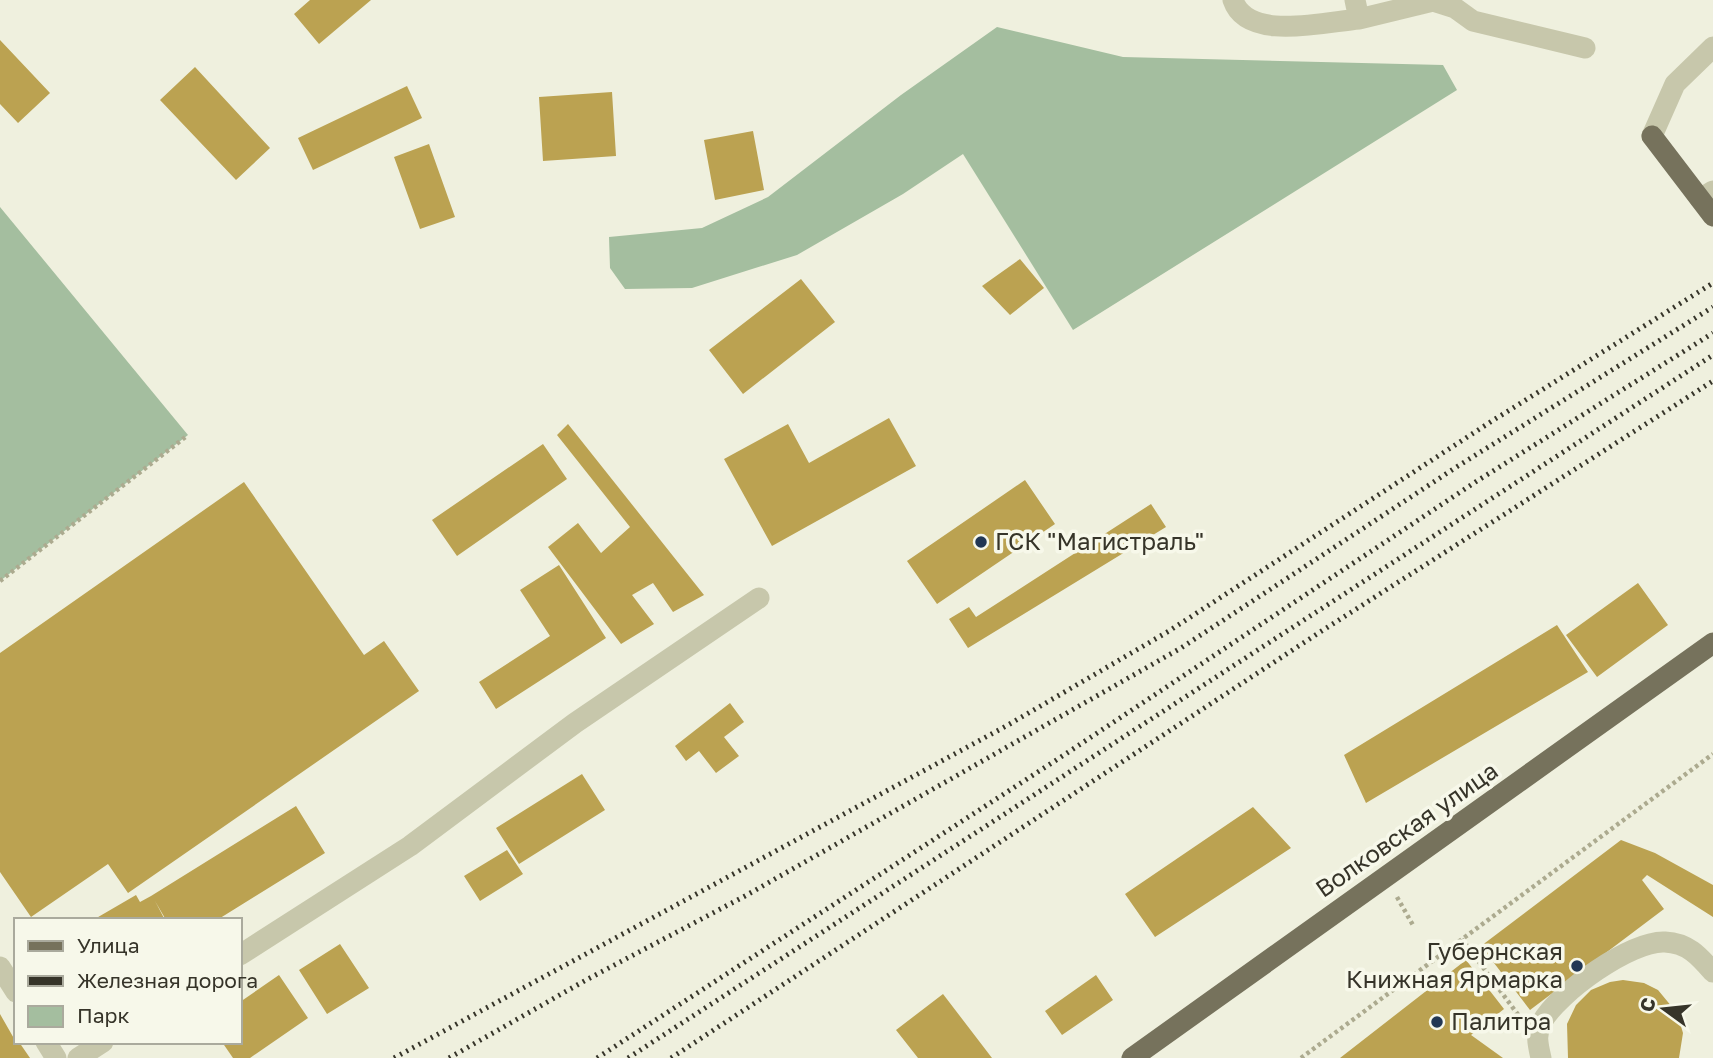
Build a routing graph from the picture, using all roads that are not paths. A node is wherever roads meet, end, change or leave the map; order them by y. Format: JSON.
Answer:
{"nodes":[{"id":1,"x":1233,"y":0,"type":"edge"},
{"id":2,"x":1357,"y":9,"type":"edge"},
{"id":3,"x":1713,"y":47,"type":"edge"},
{"id":4,"x":1585,"y":48,"type":"dead end"},
{"id":5,"x":1651,"y":136,"type":"joint"},
{"id":6,"x":1707,"y":195,"type":"edge"},
{"id":7,"x":1713,"y":216,"type":"edge"},
{"id":8,"x":759,"y":598,"type":"dead end"},
{"id":9,"x":1713,"y":643,"type":"edge"},
{"id":10,"x":242,"y":954,"type":"edge"},
{"id":11,"x":0,"y":967,"type":"edge"},
{"id":12,"x":1713,"y":972,"type":"edge"},
{"id":13,"x":14,"y":989,"type":"edge"},
{"id":14,"x":100,"y":1044,"type":"edge"},
{"id":15,"x":1539,"y":1048,"type":"edge"},
{"id":16,"x":78,"y":1058,"type":"edge"},
{"id":17,"x":1132,"y":1058,"type":"edge"}],
"edges":[{"from":1,"to":2,"type":"street"},
{"from":2,"to":4,"type":"street"},
{"from":3,"to":5,"type":"street"},
{"from":5,"to":6,"type":"main road"},
{"from":6,"to":7,"type":"main road"},
{"from":8,"to":10,"type":"street"},
{"from":9,"to":17,"type":"main road","name":"Волковская улица"},
{"from":11,"to":13,"type":"street"},
{"from":12,"to":15,"type":"street"},
{"from":14,"to":16,"type":"street"}]}
